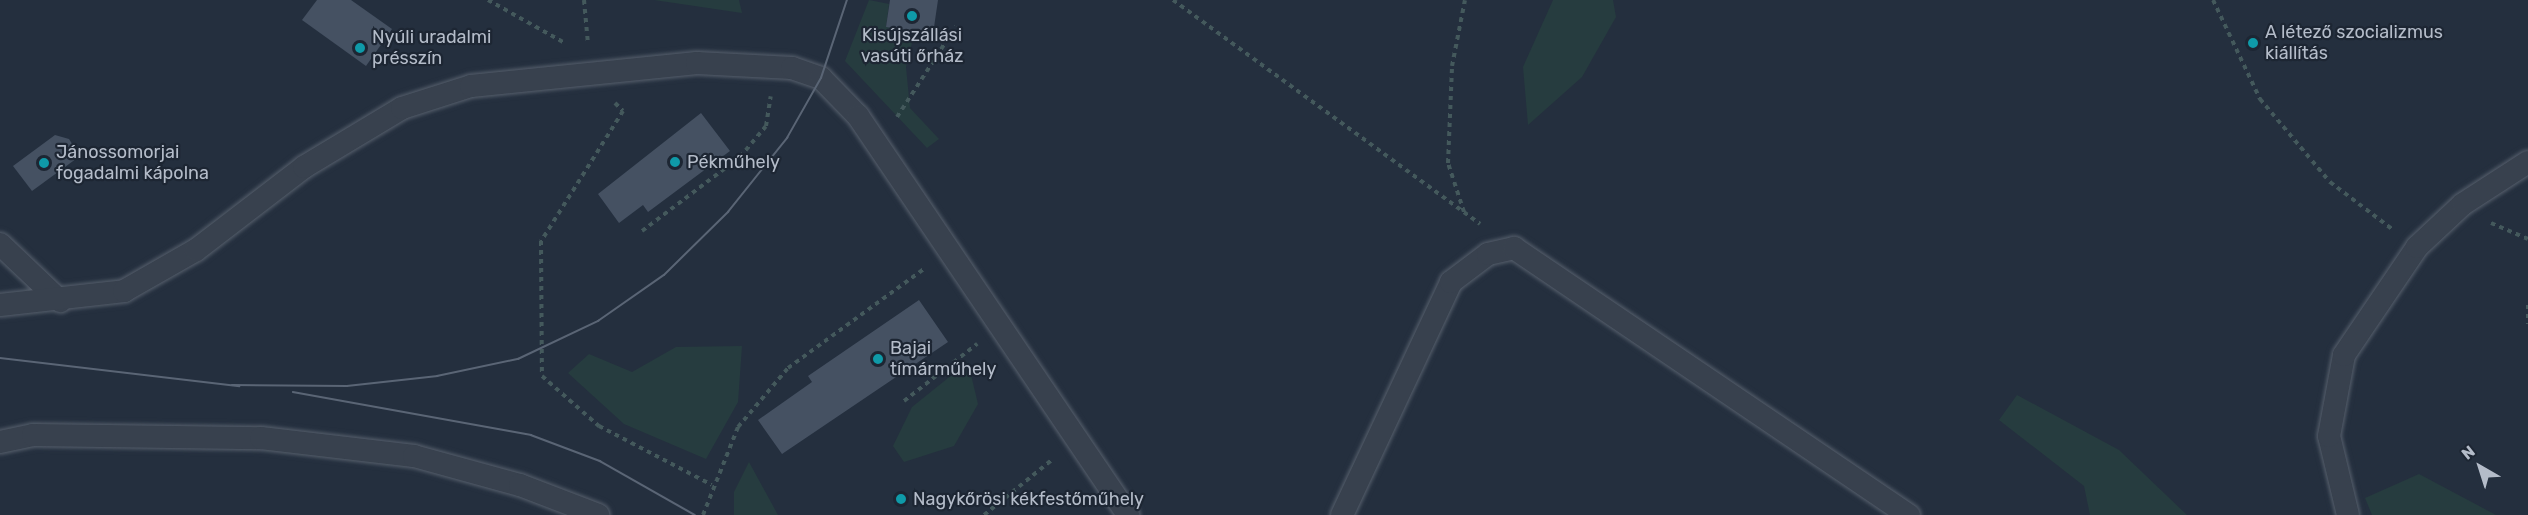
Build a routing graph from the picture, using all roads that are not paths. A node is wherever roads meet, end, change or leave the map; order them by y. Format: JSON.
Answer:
{"nodes":[{"id":1,"x":2528,"y":162,"type":"edge"},
{"id":2,"x":0,"y":244,"type":"edge"},
{"id":3,"x":60,"y":302,"type":"junction"},
{"id":4,"x":0,"y":306,"type":"edge"},
{"id":5,"x":0,"y":442,"type":"edge"},
{"id":6,"x":597,"y":515,"type":"edge"},
{"id":7,"x":1128,"y":515,"type":"edge"},
{"id":8,"x":1342,"y":515,"type":"edge"},
{"id":9,"x":1909,"y":515,"type":"edge"},
{"id":10,"x":2349,"y":515,"type":"edge"}],
"edges":[{"from":1,"to":10,"type":"lane"},
{"from":2,"to":3,"type":"lane"},
{"from":3,"to":4,"type":"lane"},
{"from":3,"to":7,"type":"lane"},
{"from":5,"to":6,"type":"lane"},
{"from":8,"to":9,"type":"lane"}]}
